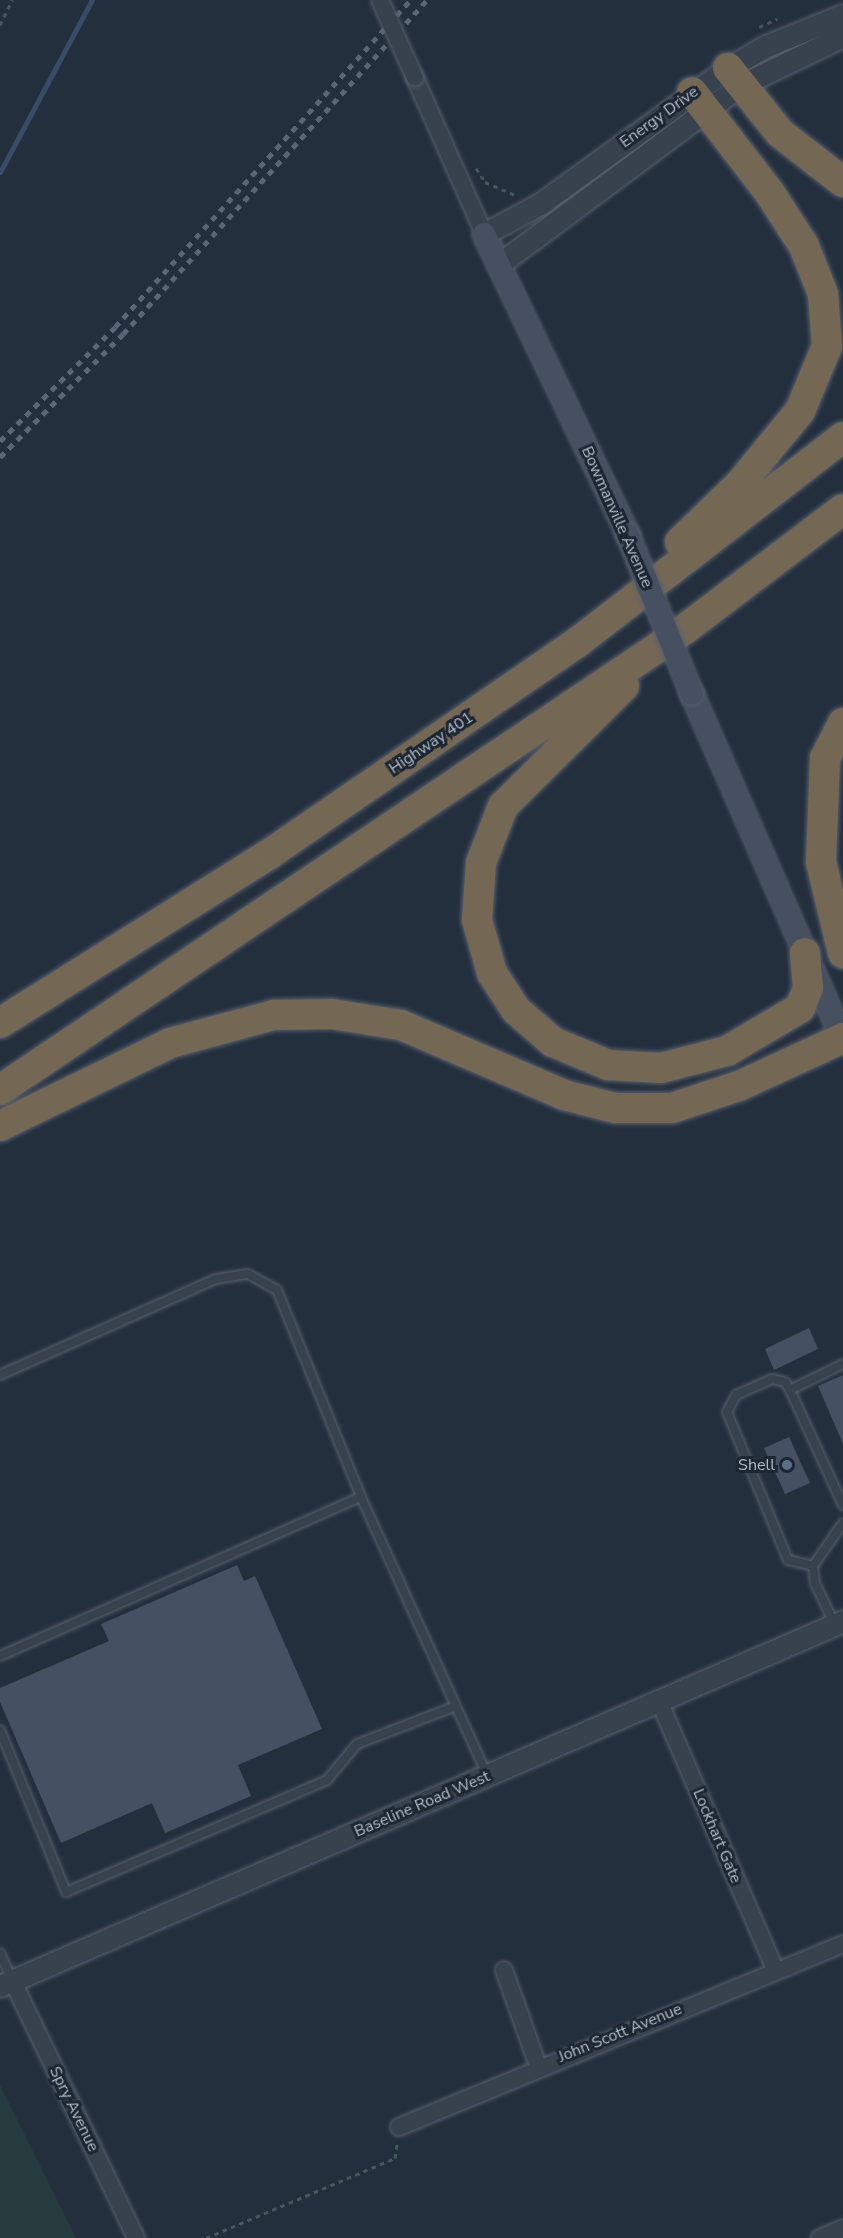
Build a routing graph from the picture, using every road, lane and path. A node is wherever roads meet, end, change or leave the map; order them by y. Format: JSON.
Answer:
{"nodes":[{"id":1,"x":12,"y":0,"type":"edge"},
{"id":2,"x":380,"y":0,"type":"edge"},
{"id":3,"x":843,"y":15,"type":"edge"},
{"id":4,"x":783,"y":18,"type":"dead end"},
{"id":5,"x":0,"y":25,"type":"edge"},
{"id":6,"x":754,"y":32,"type":"dead end"},
{"id":7,"x":843,"y":36,"type":"edge"},
{"id":8,"x":734,"y":77,"type":"junction"},
{"id":9,"x":698,"y":101,"type":"junction"},
{"id":10,"x":473,"y":164,"type":"dead end"},
{"id":11,"x":843,"y":182,"type":"edge"},
{"id":12,"x":522,"y":195,"type":"dead end"},
{"id":13,"x":484,"y":234,"type":"junction"},
{"id":14,"x":498,"y":265,"type":"junction"},
{"id":15,"x":843,"y":436,"type":"edge"},
{"id":16,"x":843,"y":509,"type":"edge"},
{"id":17,"x":685,"y":628,"type":"junction"},
{"id":18,"x":578,"y":642,"type":"junction"},
{"id":19,"x":843,"y":723,"type":"edge"},
{"id":20,"x":843,"y":952,"type":"edge"},
{"id":21,"x":805,"y":954,"type":"junction"},
{"id":22,"x":0,"y":1023,"type":"edge"},
{"id":23,"x":843,"y":1038,"type":"edge"},
{"id":24,"x":0,"y":1090,"type":"edge"},
{"id":25,"x":0,"y":1126,"type":"edge"},
{"id":26,"x":843,"y":1364,"type":"edge"},
{"id":27,"x":0,"y":1376,"type":"edge"},
{"id":28,"x":790,"y":1390,"type":"junction"},
{"id":29,"x":361,"y":1497,"type":"junction"},
{"id":30,"x":843,"y":1505,"type":"edge"},
{"id":31,"x":843,"y":1523,"type":"edge"},
{"id":32,"x":813,"y":1566,"type":"junction"},
{"id":33,"x":839,"y":1623,"type":"edge"},
{"id":34,"x":0,"y":1656,"type":"edge"},
{"id":35,"x":659,"y":1701,"type":"junction"},
{"id":36,"x":456,"y":1706,"type":"junction"},
{"id":37,"x":0,"y":1730,"type":"edge"},
{"id":38,"x":488,"y":1776,"type":"junction"},
{"id":39,"x":843,"y":1944,"type":"edge"},
{"id":40,"x":0,"y":1953,"type":"edge"},
{"id":41,"x":504,"y":1970,"type":"dead end"},
{"id":42,"x":776,"y":1971,"type":"junction"},
{"id":43,"x":6,"y":1983,"type":"edge"},
{"id":44,"x":538,"y":2066,"type":"junction"},
{"id":45,"x":399,"y":2127,"type":"joint"},
{"id":46,"x":843,"y":2228,"type":"edge"},
{"id":47,"x":136,"y":2238,"type":"edge"},
{"id":48,"x":206,"y":2238,"type":"edge"},
{"id":49,"x":820,"y":2238,"type":"edge"}],
"edges":[{"from":1,"to":5,"type":"path"},
{"from":2,"to":13,"type":"street","name":"Bowmanville Avenue","bridge":true},
{"from":3,"to":8,"type":"street","name":"Energy Drive"},
{"from":4,"to":6,"type":"path"},
{"from":7,"to":8,"type":"street","name":"Energy Drive"},
{"from":8,"to":9,"type":"street","name":"Energy Drive"},
{"from":8,"to":11,"type":"highway"},
{"from":9,"to":13,"type":"street","name":"Energy Drive"},
{"from":9,"to":14,"type":"street","name":"Energy Drive"},
{"from":9,"to":18,"type":"highway"},
{"from":10,"to":12,"type":"path"},
{"from":13,"to":14,"type":"main road","name":"Bowmanville Avenue"},
{"from":14,"to":21,"type":"main road","name":"Bowmanville Avenue","bridge":true},
{"from":15,"to":18,"type":"highway","name":"Highway 401"},
{"from":16,"to":17,"type":"highway"},
{"from":17,"to":21,"type":"highway"},
{"from":17,"to":24,"type":"highway"},
{"from":18,"to":22,"type":"highway","name":"Highway 401"},
{"from":19,"to":20,"type":"highway"},
{"from":21,"to":23,"type":"main road","name":"Bowmanville Avenue"},
{"from":23,"to":25,"type":"highway"},
{"from":26,"to":28,"type":"lane"},
{"from":27,"to":29,"type":"lane"},
{"from":28,"to":30,"type":"lane"},
{"from":28,"to":32,"type":"lane"},
{"from":29,"to":34,"type":"lane"},
{"from":29,"to":36,"type":"lane"},
{"from":31,"to":32,"type":"lane"},
{"from":32,"to":33,"type":"lane"},
{"from":33,"to":35,"type":"street","name":"Baseline Road West"},
{"from":35,"to":38,"type":"street","name":"Baseline Road West"},
{"from":35,"to":42,"type":"street","name":"Lockhart Gate"},
{"from":36,"to":37,"type":"lane"},
{"from":36,"to":38,"type":"lane"},
{"from":38,"to":43,"type":"street","name":"Baseline Road West"},
{"from":39,"to":42,"type":"street","name":"John Scott Avenue"},
{"from":40,"to":43,"type":"lane"},
{"from":41,"to":44,"type":"street"},
{"from":42,"to":44,"type":"street","name":"John Scott Avenue"},
{"from":43,"to":47,"type":"street","name":"Spry Avenue"},
{"from":44,"to":45,"type":"street","name":"John Scott Avenue"},
{"from":45,"to":48,"type":"path"},
{"from":46,"to":49,"type":"street"}]}
